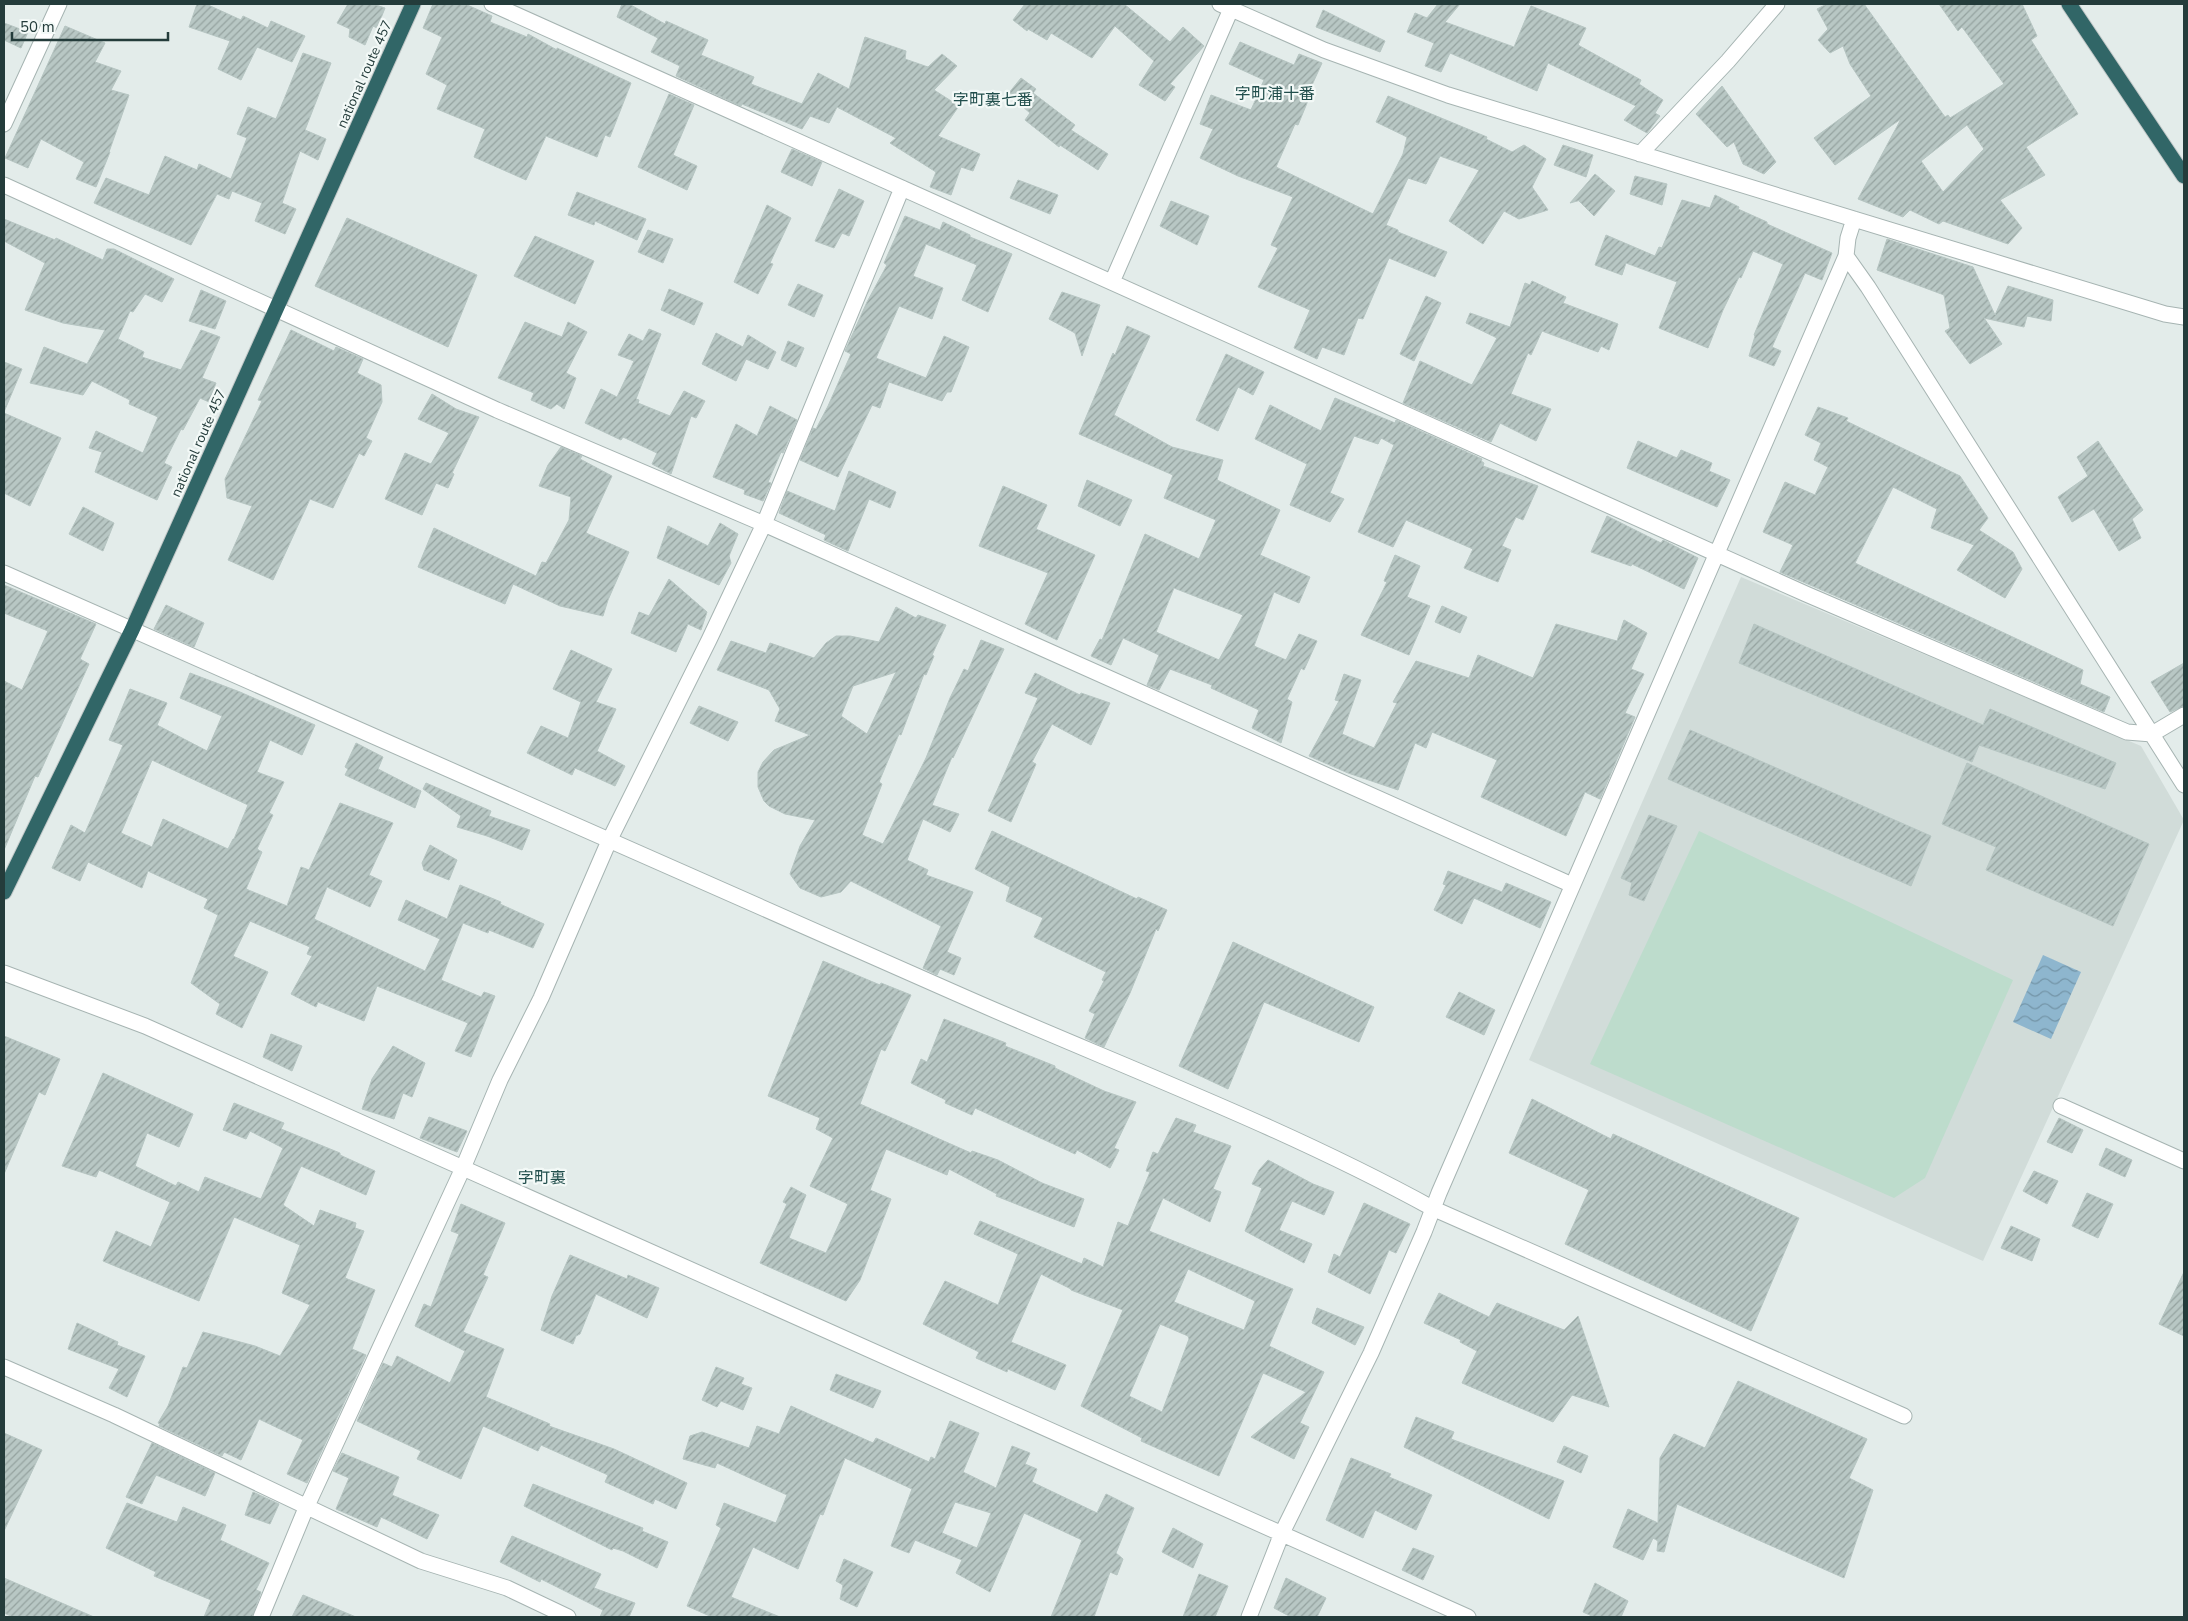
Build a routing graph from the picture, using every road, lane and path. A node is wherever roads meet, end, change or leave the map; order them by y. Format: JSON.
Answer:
{"nodes":[{"id":1,"x":59,"y":4,"type":"edge"},
{"id":2,"x":414,"y":4,"type":"edge"},
{"id":3,"x":492,"y":4,"type":"edge"},
{"id":4,"x":1777,"y":4,"type":"edge"},
{"id":5,"x":2069,"y":4,"type":"edge"},
{"id":6,"x":1226,"y":7,"type":"edge"},
{"id":7,"x":4,"y":124,"type":"edge"},
{"id":8,"x":1640,"y":154,"type":"junction"},
{"id":9,"x":2184,"y":176,"type":"edge"},
{"id":10,"x":4,"y":185,"type":"edge"},
{"id":11,"x":902,"y":188,"type":"junction"},
{"id":12,"x":1854,"y":219,"type":"junction"},
{"id":13,"x":1846,"y":256,"type":"junction"},
{"id":14,"x":1112,"y":282,"type":"junction"},
{"id":15,"x":276,"y":310,"type":"junction"},
{"id":16,"x":2165,"y":314,"type":"junction"},
{"id":17,"x":2184,"y":317,"type":"edge"},
{"id":18,"x":2184,"y":321,"type":"edge"},
{"id":19,"x":764,"y":524,"type":"junction"},
{"id":20,"x":1717,"y":554,"type":"junction"},
{"id":21,"x":4,"y":574,"type":"edge"},
{"id":22,"x":132,"y":630,"type":"junction"},
{"id":23,"x":2184,"y":715,"type":"edge"},
{"id":24,"x":2152,"y":734,"type":"junction"},
{"id":25,"x":2184,"y":785,"type":"edge"},
{"id":26,"x":609,"y":841,"type":"junction"},
{"id":27,"x":1572,"y":885,"type":"junction"},
{"id":28,"x":4,"y":892,"type":"edge"},
{"id":29,"x":4,"y":973,"type":"edge"},
{"id":30,"x":2061,"y":1106,"type":"dead end"},
{"id":31,"x":2184,"y":1161,"type":"edge"},
{"id":32,"x":463,"y":1168,"type":"junction"},
{"id":33,"x":1432,"y":1208,"type":"junction"},
{"id":34,"x":4,"y":1367,"type":"edge"},
{"id":35,"x":1904,"y":1416,"type":"dead end"},
{"id":36,"x":306,"y":1508,"type":"junction"},
{"id":37,"x":1282,"y":1534,"type":"junction"},
{"id":38,"x":262,"y":1617,"type":"edge"},
{"id":39,"x":568,"y":1617,"type":"edge"},
{"id":40,"x":1248,"y":1617,"type":"edge"},
{"id":41,"x":1468,"y":1617,"type":"edge"}],
"edges":[{"from":1,"to":7,"type":"street"},
{"from":2,"to":15,"type":"highway","name":"national route 457"},
{"from":3,"to":11,"type":"street"},
{"from":4,"to":8,"type":"street"},
{"from":5,"to":9,"type":"highway"},
{"from":6,"to":8,"type":"street"},
{"from":6,"to":14,"type":"street"},
{"from":8,"to":12,"type":"street"},
{"from":10,"to":15,"type":"street"},
{"from":11,"to":14,"type":"street"},
{"from":11,"to":19,"type":"street"},
{"from":12,"to":13,"type":"street"},
{"from":12,"to":16,"type":"street"},
{"from":13,"to":20,"type":"street"},
{"from":13,"to":24,"type":"street"},
{"from":14,"to":20,"type":"street"},
{"from":15,"to":19,"type":"street"},
{"from":15,"to":22,"type":"highway","name":"national route 457"},
{"from":16,"to":17,"type":"street"},
{"from":16,"to":18,"type":"street"},
{"from":19,"to":26,"type":"street"},
{"from":19,"to":27,"type":"street"},
{"from":20,"to":24,"type":"street"},
{"from":20,"to":27,"type":"street"},
{"from":21,"to":22,"type":"street"},
{"from":22,"to":26,"type":"street"},
{"from":22,"to":28,"type":"highway","name":"national route 457"},
{"from":23,"to":24,"type":"street"},
{"from":24,"to":25,"type":"street"},
{"from":26,"to":32,"type":"street"},
{"from":26,"to":33,"type":"street"},
{"from":27,"to":33,"type":"street"},
{"from":29,"to":32,"type":"street"},
{"from":30,"to":31,"type":"street"},
{"from":32,"to":36,"type":"street"},
{"from":32,"to":37,"type":"street"},
{"from":33,"to":35,"type":"street"},
{"from":33,"to":37,"type":"street"},
{"from":34,"to":36,"type":"street"},
{"from":36,"to":38,"type":"street"},
{"from":36,"to":39,"type":"street"},
{"from":37,"to":40,"type":"street"},
{"from":37,"to":41,"type":"street"}]}
